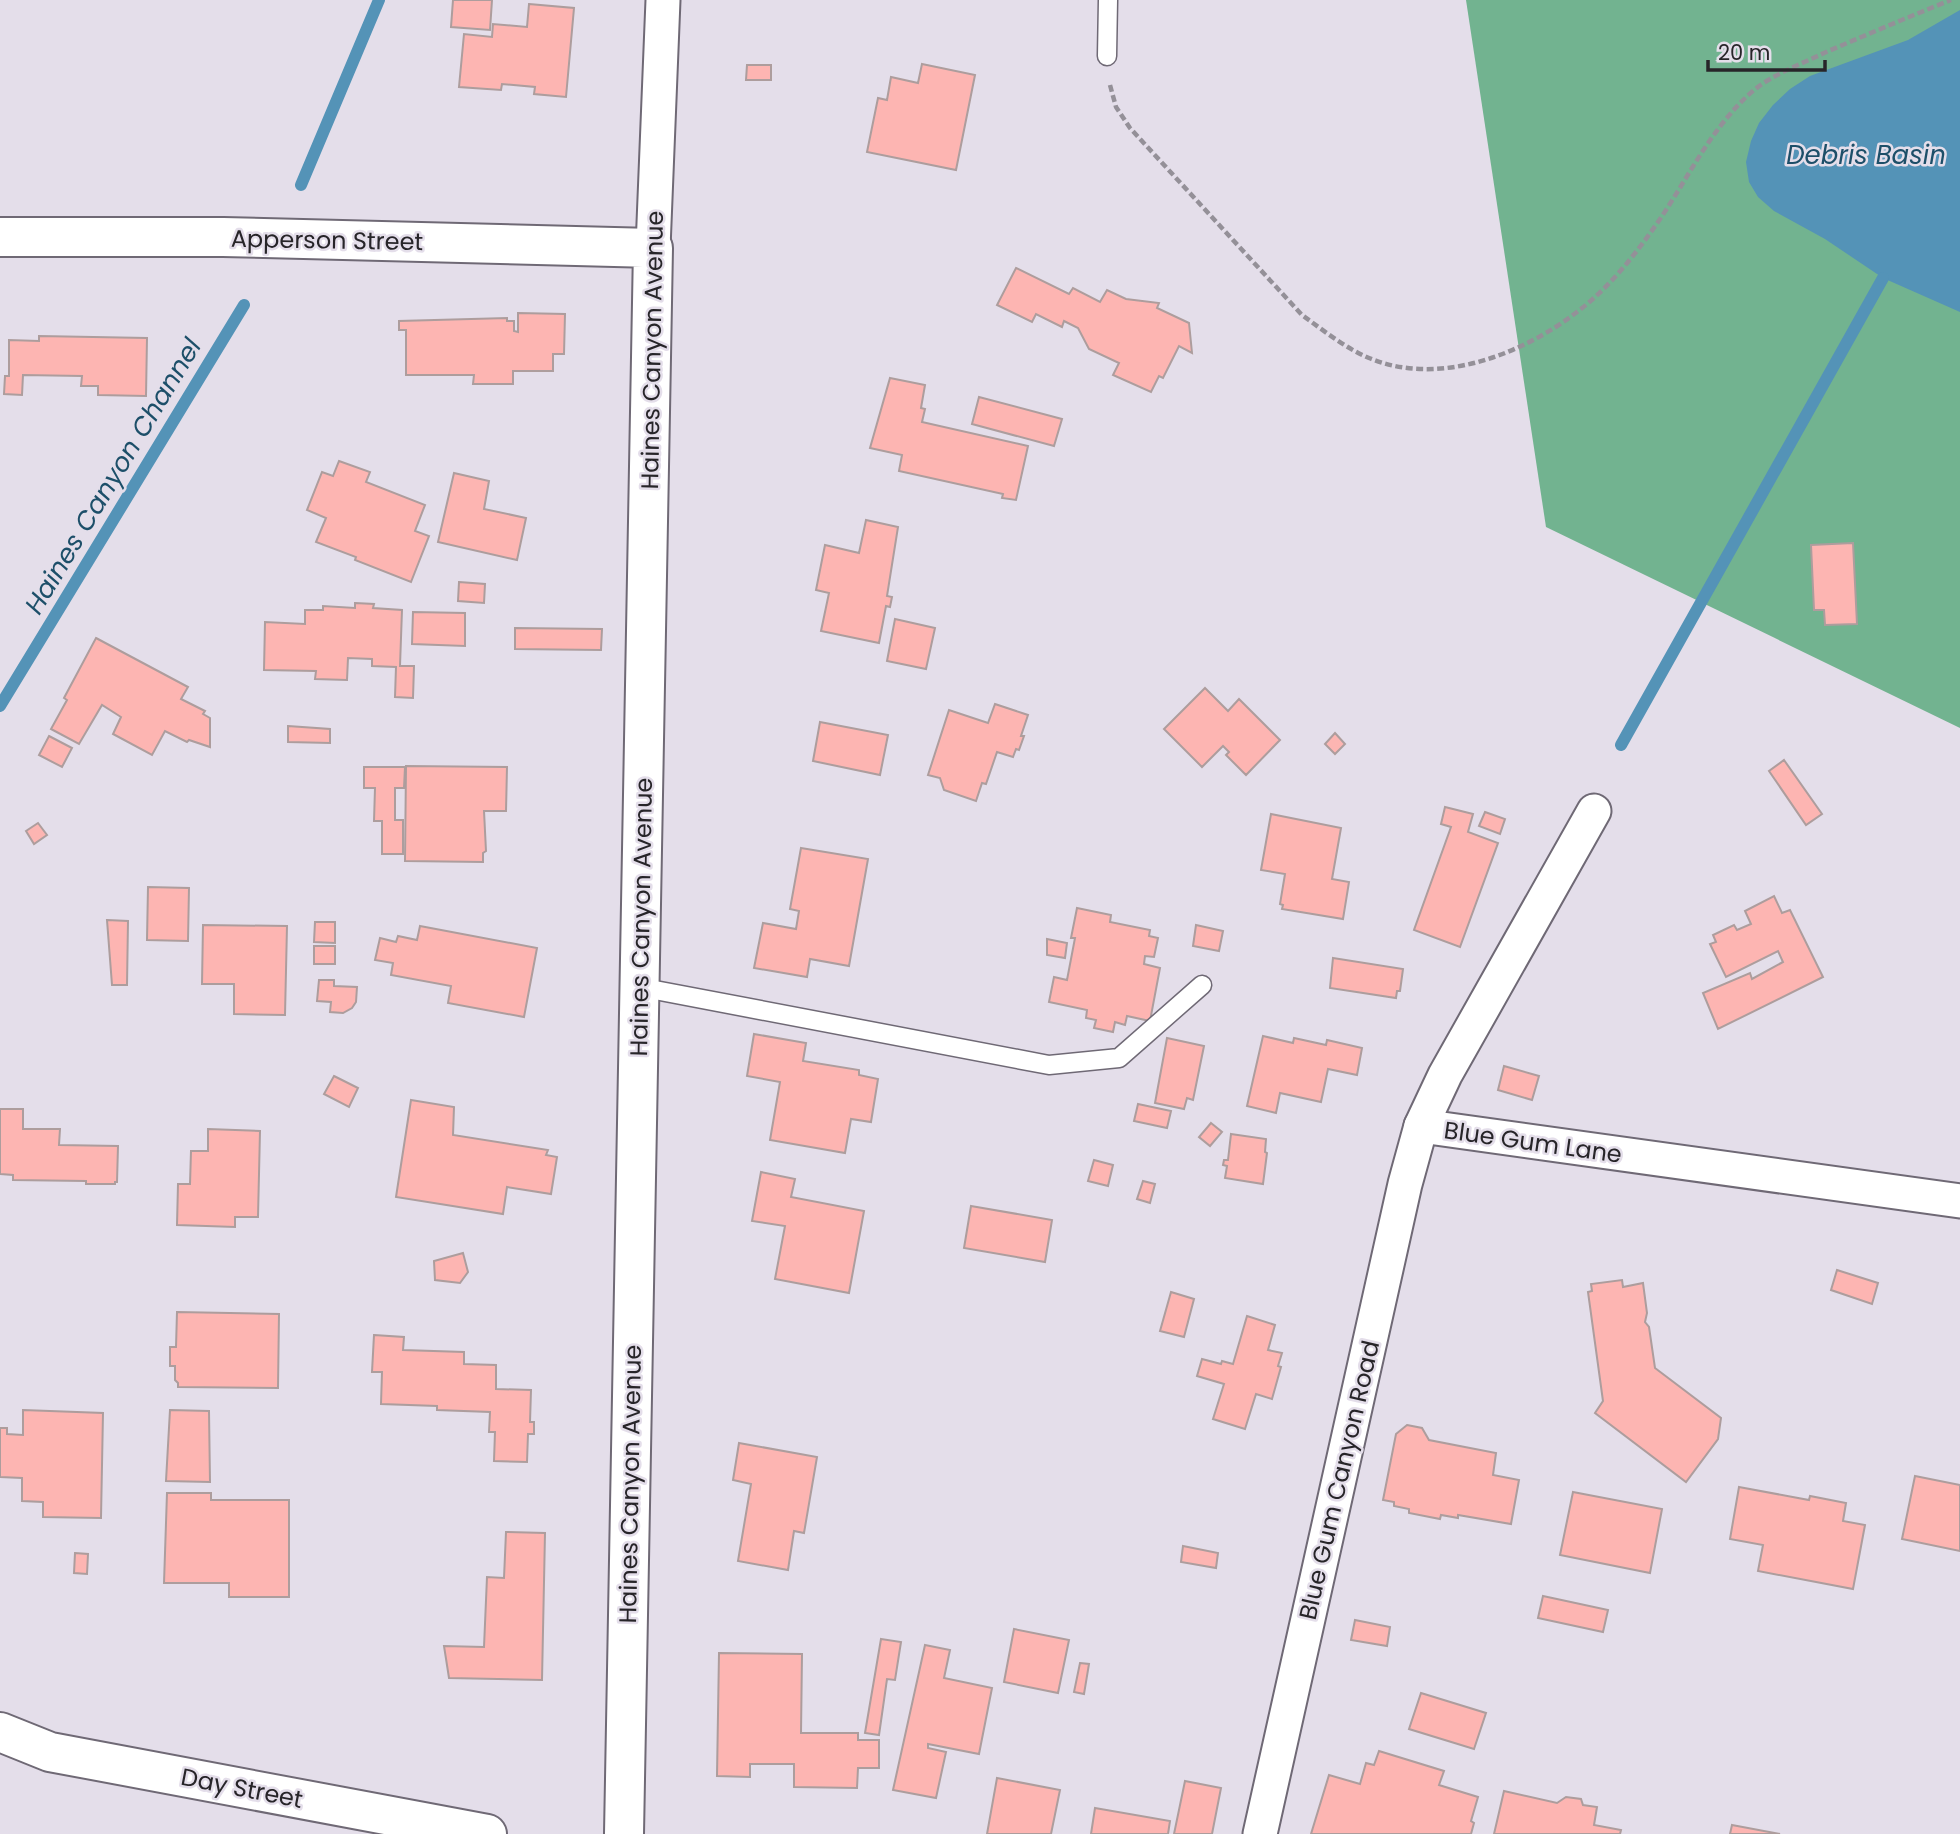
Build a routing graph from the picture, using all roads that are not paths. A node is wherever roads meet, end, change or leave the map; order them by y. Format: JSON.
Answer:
{"nodes":[{"id":1,"x":663,"y":0,"type":"edge"},
{"id":2,"x":1108,"y":0,"type":"edge"},
{"id":3,"x":1107,"y":56,"type":"road end"},
{"id":4,"x":0,"y":237,"type":"edge"},
{"id":5,"x":653,"y":248,"type":"junction"},
{"id":6,"x":1594,"y":811,"type":"dead end"},
{"id":7,"x":1202,"y":985,"type":"dead end"},
{"id":8,"x":639,"y":987,"type":"junction"},
{"id":9,"x":1421,"y":1126,"type":"junction"},
{"id":10,"x":1960,"y":1201,"type":"edge"},
{"id":11,"x":0,"y":1732,"type":"edge"},
{"id":12,"x":487,"y":1834,"type":"edge"},
{"id":13,"x":624,"y":1834,"type":"edge"},
{"id":14,"x":1260,"y":1834,"type":"edge"}],
"edges":[{"from":1,"to":5,"type":"street","name":"Haines Canyon Avenue"},
{"from":2,"to":3,"type":"lane"},
{"from":4,"to":5,"type":"street","name":"Apperson Street"},
{"from":5,"to":8,"type":"street","name":"Haines Canyon Avenue"},
{"from":6,"to":9,"type":"street","name":"Blue Gum Lane"},
{"from":7,"to":8,"type":"lane"},
{"from":8,"to":13,"type":"street","name":"Haines Canyon Avenue"},
{"from":9,"to":10,"type":"street","name":"Blue Gum Lane"},
{"from":9,"to":14,"type":"street","name":"Blue Gum Canyon Road"},
{"from":11,"to":12,"type":"street","name":"Day Street"}]}
